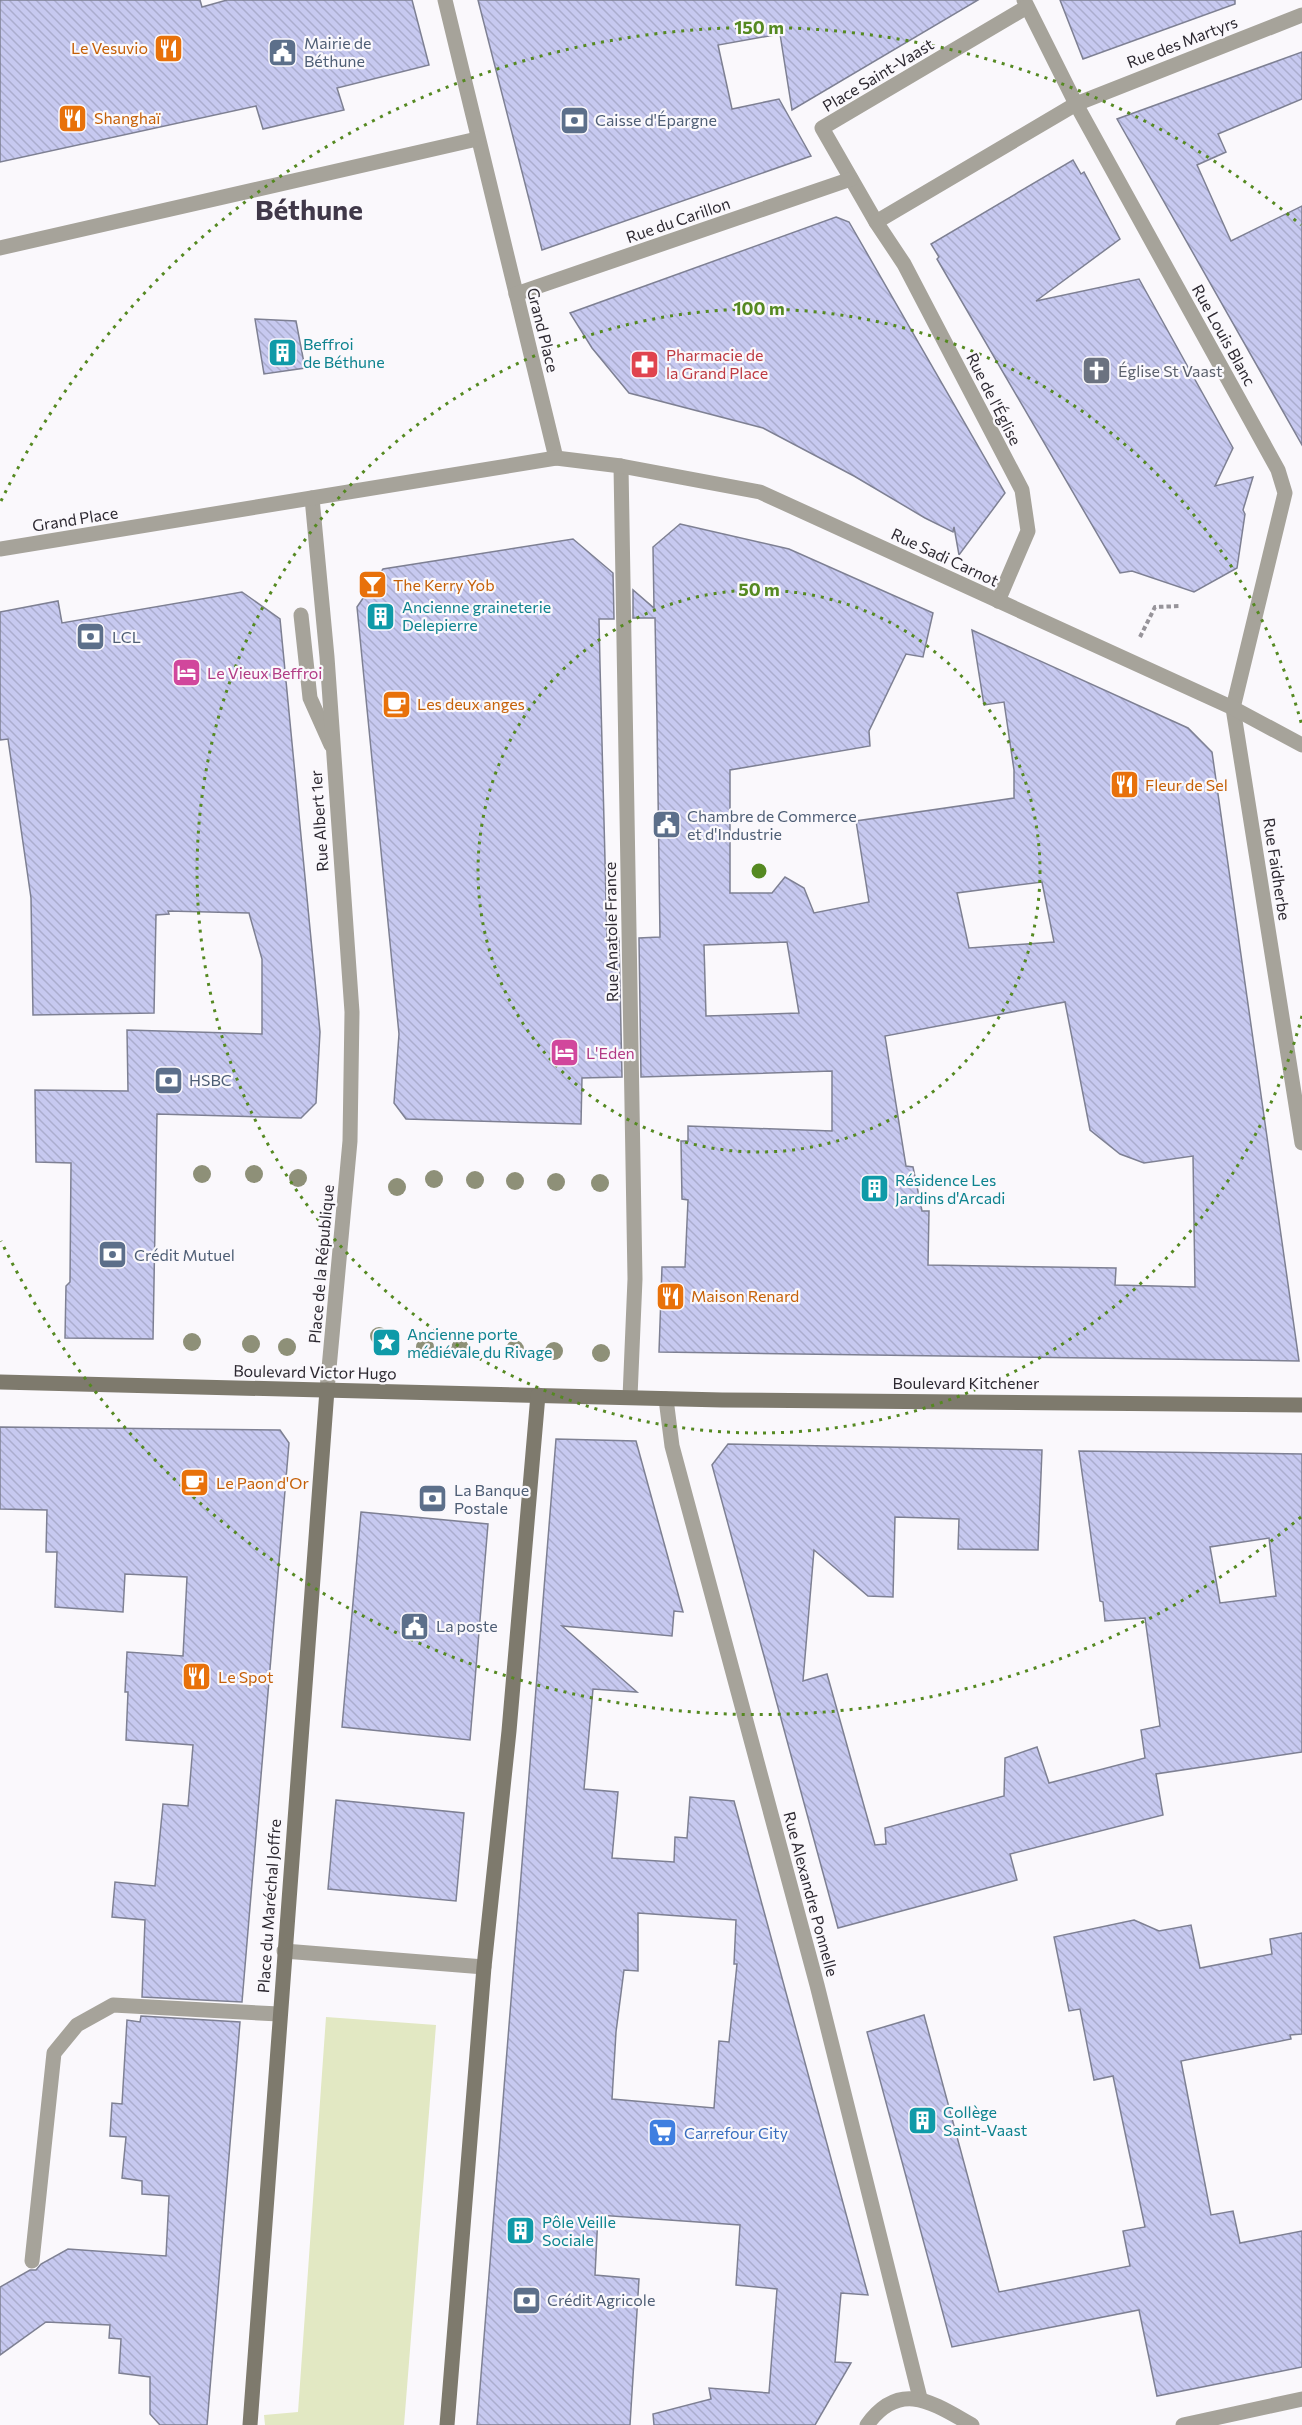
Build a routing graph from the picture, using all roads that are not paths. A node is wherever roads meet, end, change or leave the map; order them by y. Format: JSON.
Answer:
{"nodes":[{"id":1,"x":445,"y":0,"type":"edge"},
{"id":2,"x":1026,"y":4,"type":"edge"},
{"id":3,"x":1302,"y":15,"type":"edge"},
{"id":4,"x":1076,"y":104,"type":"junction"},
{"id":5,"x":477,"y":139,"type":"junction"},
{"id":6,"x":851,"y":179,"type":"junction"},
{"id":7,"x":876,"y":222,"type":"junction"},
{"id":8,"x":0,"y":248,"type":"edge"},
{"id":9,"x":516,"y":294,"type":"junction"},
{"id":10,"x":556,"y":458,"type":"junction"},
{"id":11,"x":621,"y":466,"type":"junction"},
{"id":12,"x":312,"y":498,"type":"junction"},
{"id":13,"x":0,"y":549,"type":"edge"},
{"id":14,"x":998,"y":602,"type":"junction"},
{"id":15,"x":301,"y":615,"type":"dead end"},
{"id":16,"x":1233,"y":708,"type":"junction"},
{"id":17,"x":331,"y":745,"type":"junction"},
{"id":18,"x":1302,"y":745,"type":"edge"},
{"id":19,"x":350,"y":1141,"type":"joint"},
{"id":20,"x":1302,"y":1143,"type":"edge"},
{"id":21,"x":0,"y":1382,"type":"edge"},
{"id":22,"x":327,"y":1390,"type":"junction"},
{"id":23,"x":538,"y":1395,"type":"junction"},
{"id":24,"x":630,"y":1397,"type":"junction"},
{"id":25,"x":666,"y":1399,"type":"junction"},
{"id":26,"x":1302,"y":1405,"type":"edge"},
{"id":27,"x":284,"y":1951,"type":"junction"},
{"id":28,"x":484,"y":1967,"type":"junction"},
{"id":29,"x":279,"y":2014,"type":"junction"},
{"id":30,"x":32,"y":2262,"type":"dead end"},
{"id":31,"x":920,"y":2398,"type":"junction"},
{"id":32,"x":1302,"y":2399,"type":"edge"},
{"id":33,"x":250,"y":2425,"type":"edge"},
{"id":34,"x":447,"y":2425,"type":"edge"},
{"id":35,"x":867,"y":2425,"type":"edge"},
{"id":36,"x":972,"y":2425,"type":"edge"},
{"id":37,"x":1183,"y":2425,"type":"edge"}],
"edges":[{"from":1,"to":5,"type":"street","name":"Grand Place"},
{"from":2,"to":4,"type":"street","name":"Rue Louis Blanc"},
{"from":2,"to":6,"type":"street","name":"Place Saint-Vaast"},
{"from":3,"to":4,"type":"street","name":"Rue des Martyrs"},
{"from":4,"to":7,"type":"street"},
{"from":4,"to":16,"type":"street","name":"Rue Louis Blanc"},
{"from":5,"to":8,"type":"street"},
{"from":5,"to":9,"type":"street","name":"Grand Place"},
{"from":6,"to":7,"type":"street","name":"Place Saint-Vaast"},
{"from":6,"to":9,"type":"street","name":"Rue du Carillon"},
{"from":7,"to":14,"type":"street","name":"Rue de l'Église"},
{"from":9,"to":10,"type":"street","name":"Grand Place"},
{"from":10,"to":11,"type":"street","name":"Rue Sadi Carnot"},
{"from":10,"to":12,"type":"street","name":"Grand Place"},
{"from":11,"to":14,"type":"street","name":"Rue Sadi Carnot"},
{"from":11,"to":24,"type":"street","name":"Rue Anatole France"},
{"from":12,"to":13,"type":"street","name":"Grand Place"},
{"from":12,"to":17,"type":"street","name":"Rue Albert 1er"},
{"from":14,"to":16,"type":"street","name":"Rue Sadi Carnot"},
{"from":15,"to":17,"type":"street"},
{"from":16,"to":18,"type":"street","name":"Rue Sadi Carnot"},
{"from":16,"to":20,"type":"street","name":"Rue Faidherbe"},
{"from":17,"to":19,"type":"street","name":"Rue Albert 1er"},
{"from":19,"to":22,"type":"street","name":"Place de la République"},
{"from":21,"to":22,"type":"main road","name":"Boulevard Victor Hugo"},
{"from":22,"to":23,"type":"main road","name":"Boulevard Victor Hugo"},
{"from":22,"to":27,"type":"main road","name":"Place du Maréchal Joffre"},
{"from":23,"to":24,"type":"main road","name":"Boulevard Victor Hugo"},
{"from":23,"to":28,"type":"main road"},
{"from":24,"to":25,"type":"main road","name":"Boulevard Kitchener"},
{"from":25,"to":26,"type":"main road","name":"Boulevard Kitchener"},
{"from":25,"to":31,"type":"street","name":"Rue Alexandre Ponnelle"},
{"from":27,"to":28,"type":"street"},
{"from":27,"to":29,"type":"main road","name":"Place du Maréchal Joffre"},
{"from":28,"to":34,"type":"main road"},
{"from":29,"to":30,"type":"street"},
{"from":29,"to":33,"type":"main road","name":"Place du Maréchal Joffre"},
{"from":31,"to":35,"type":"street"},
{"from":31,"to":36,"type":"street"},
{"from":32,"to":37,"type":"street"}]}
